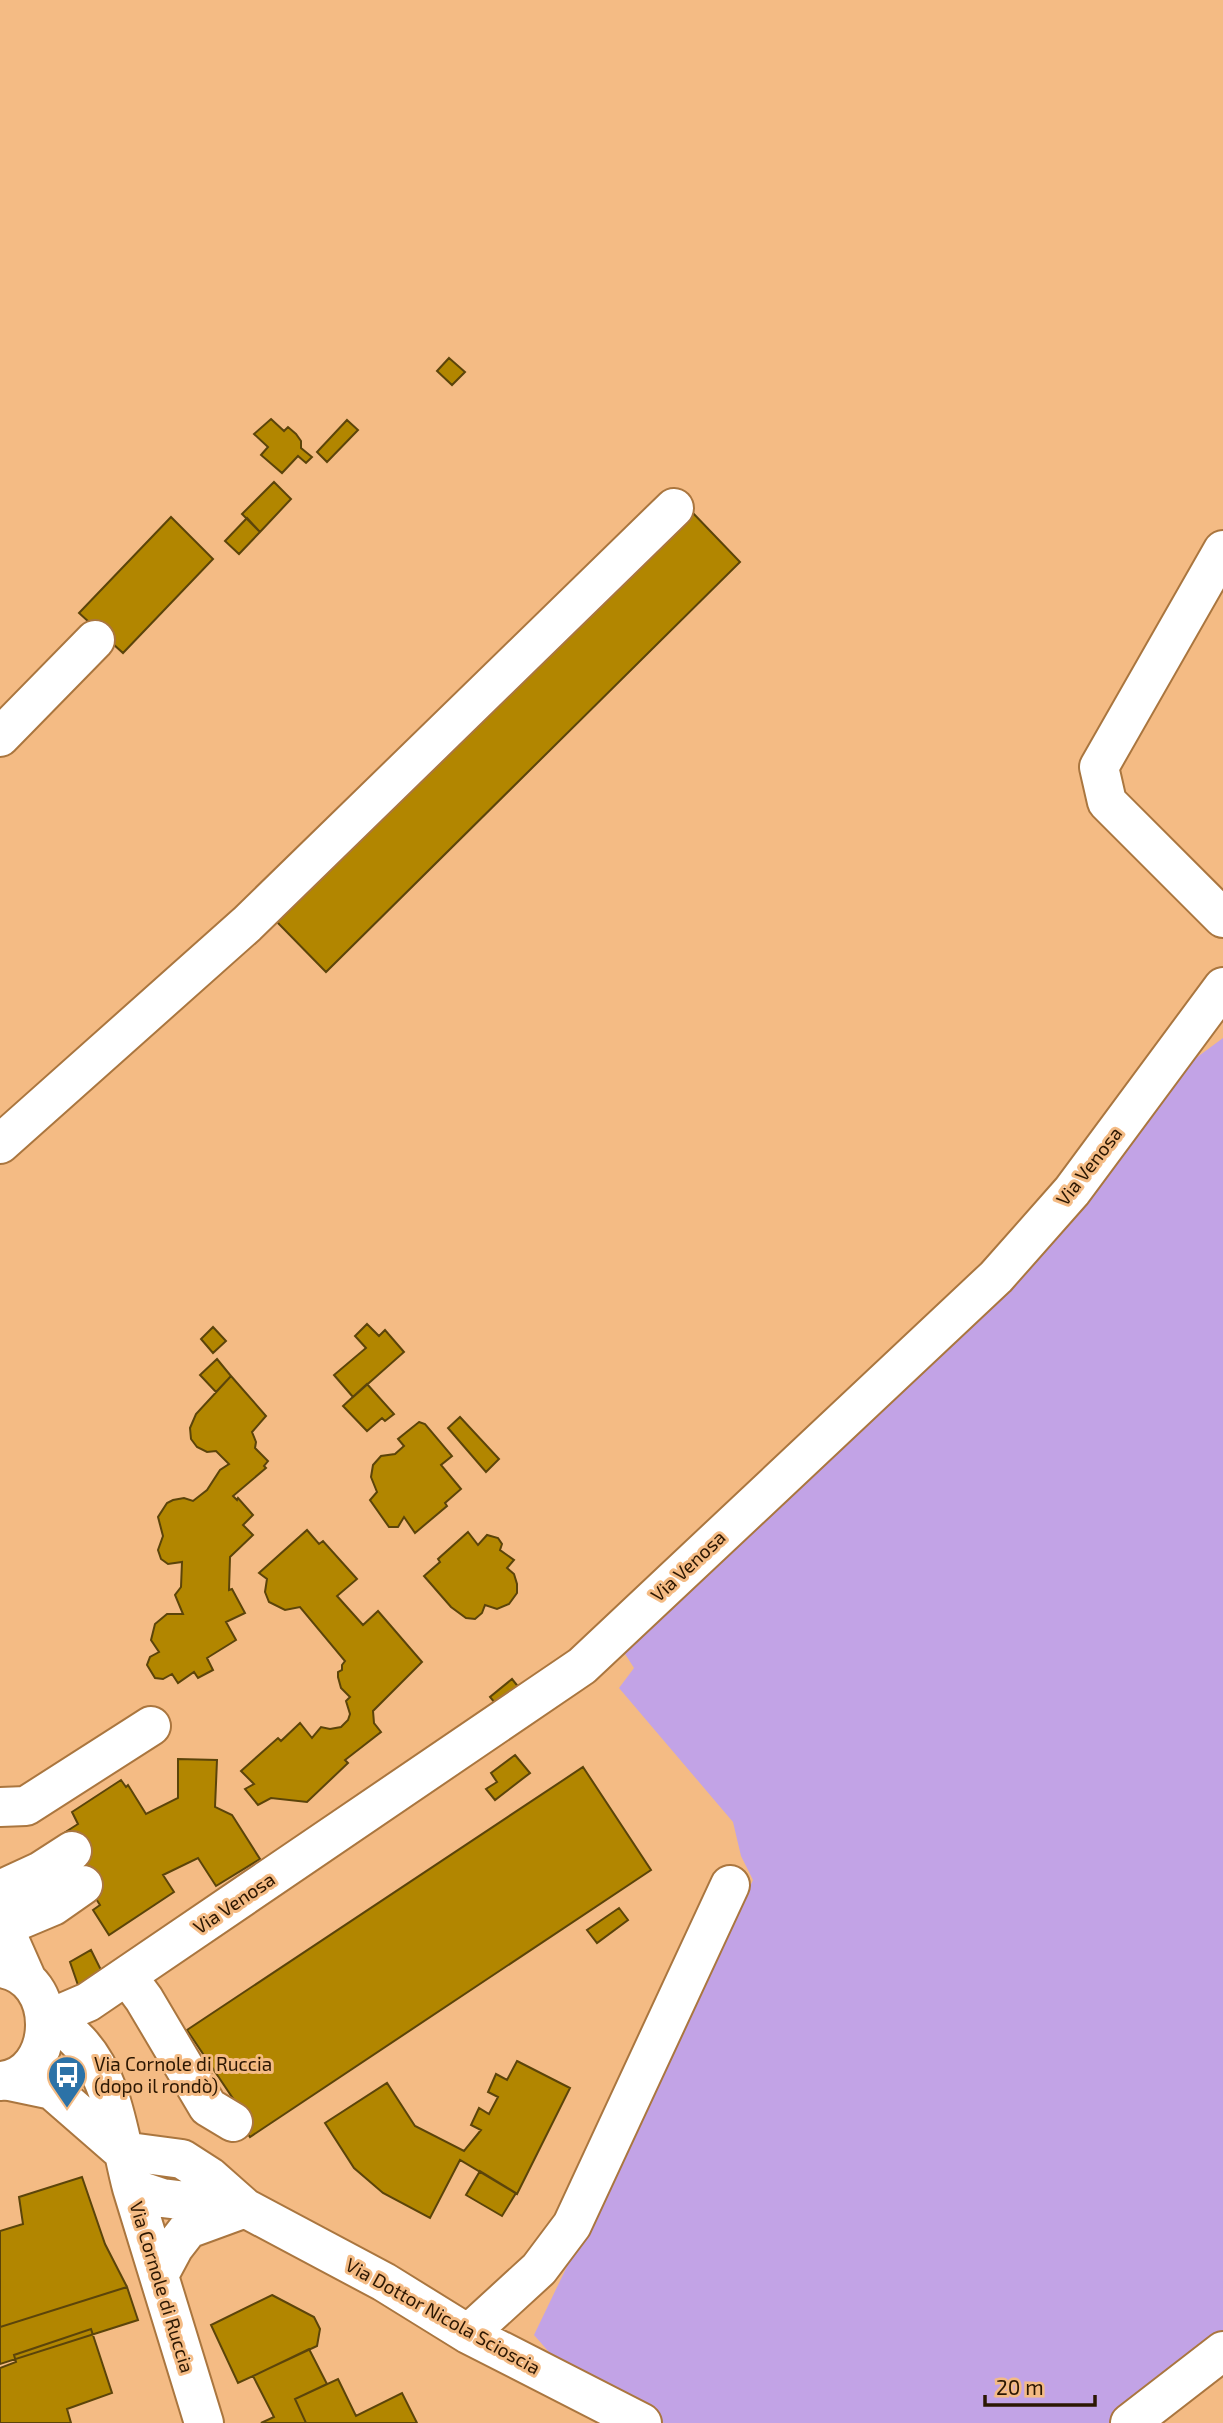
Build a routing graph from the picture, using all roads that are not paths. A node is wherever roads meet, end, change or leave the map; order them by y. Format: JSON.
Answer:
{"nodes":[{"id":1,"x":674,"y":508,"type":"dead end"},
{"id":2,"x":1223,"y":550,"type":"edge"},
{"id":3,"x":95,"y":640,"type":"dead end"},
{"id":4,"x":0,"y":737,"type":"edge"},
{"id":5,"x":1223,"y":918,"type":"edge"},
{"id":6,"x":1223,"y":987,"type":"edge"},
{"id":7,"x":0,"y":1144,"type":"edge"},
{"id":8,"x":152,"y":1726,"type":"dead end"},
{"id":9,"x":0,"y":1807,"type":"edge"},
{"id":10,"x":78,"y":1868,"type":"dead end"},
{"id":11,"x":730,"y":1885,"type":"dead end"},
{"id":12,"x":1,"y":1912,"type":"edge"},
{"id":13,"x":14,"y":1974,"type":"edge"},
{"id":14,"x":127,"y":1976,"type":"junction"},
{"id":15,"x":47,"y":2024,"type":"junction"},
{"id":16,"x":5,"y":2081,"type":"edge"},
{"id":17,"x":233,"y":2122,"type":"dead end"},
{"id":18,"x":122,"y":2151,"type":"junction"},
{"id":19,"x":132,"y":2188,"type":"junction"},
{"id":20,"x":245,"y":2208,"type":"junction"},
{"id":21,"x":159,"y":2275,"type":"junction"},
{"id":22,"x":468,"y":2334,"type":"junction"},
{"id":23,"x":1223,"y":2351,"type":"edge"},
{"id":24,"x":204,"y":2423,"type":"edge"},
{"id":25,"x":642,"y":2423,"type":"edge"},
{"id":26,"x":1130,"y":2423,"type":"edge"}],
"edges":[{"from":1,"to":7,"type":"street"},
{"from":2,"to":5,"type":"street"},
{"from":3,"to":4,"type":"street"},
{"from":6,"to":14,"type":"street","name":"Via Venosa"},
{"from":8,"to":9,"type":"street"},
{"from":10,"to":12,"type":"street"},
{"from":11,"to":22,"type":"street"},
{"from":12,"to":13,"type":"street"},
{"from":13,"to":15,"type":"street"},
{"from":14,"to":15,"type":"street","name":"Via Venosa"},
{"from":14,"to":17,"type":"street"},
{"from":15,"to":16,"type":"street"},
{"from":15,"to":18,"type":"street","name":"Via Cornole di Ruccia"},
{"from":16,"to":18,"type":"street"},
{"from":18,"to":19,"type":"street","name":"Via Cornole di Ruccia"},
{"from":18,"to":20,"type":"street","name":"Via Dottor Nicola Scioscia"},
{"from":19,"to":20,"type":"street","name":"Via Dottor Nicola Scioscia"},
{"from":19,"to":21,"type":"street","name":"Via Cornole di Ruccia"},
{"from":20,"to":21,"type":"street"},
{"from":20,"to":22,"type":"street","name":"Via Dottor Nicola Scioscia"},
{"from":21,"to":24,"type":"street","name":"Via Cornole di Ruccia"},
{"from":22,"to":25,"type":"street","name":"Via Dottor Nicola Scioscia"},
{"from":23,"to":26,"type":"street"}]}
